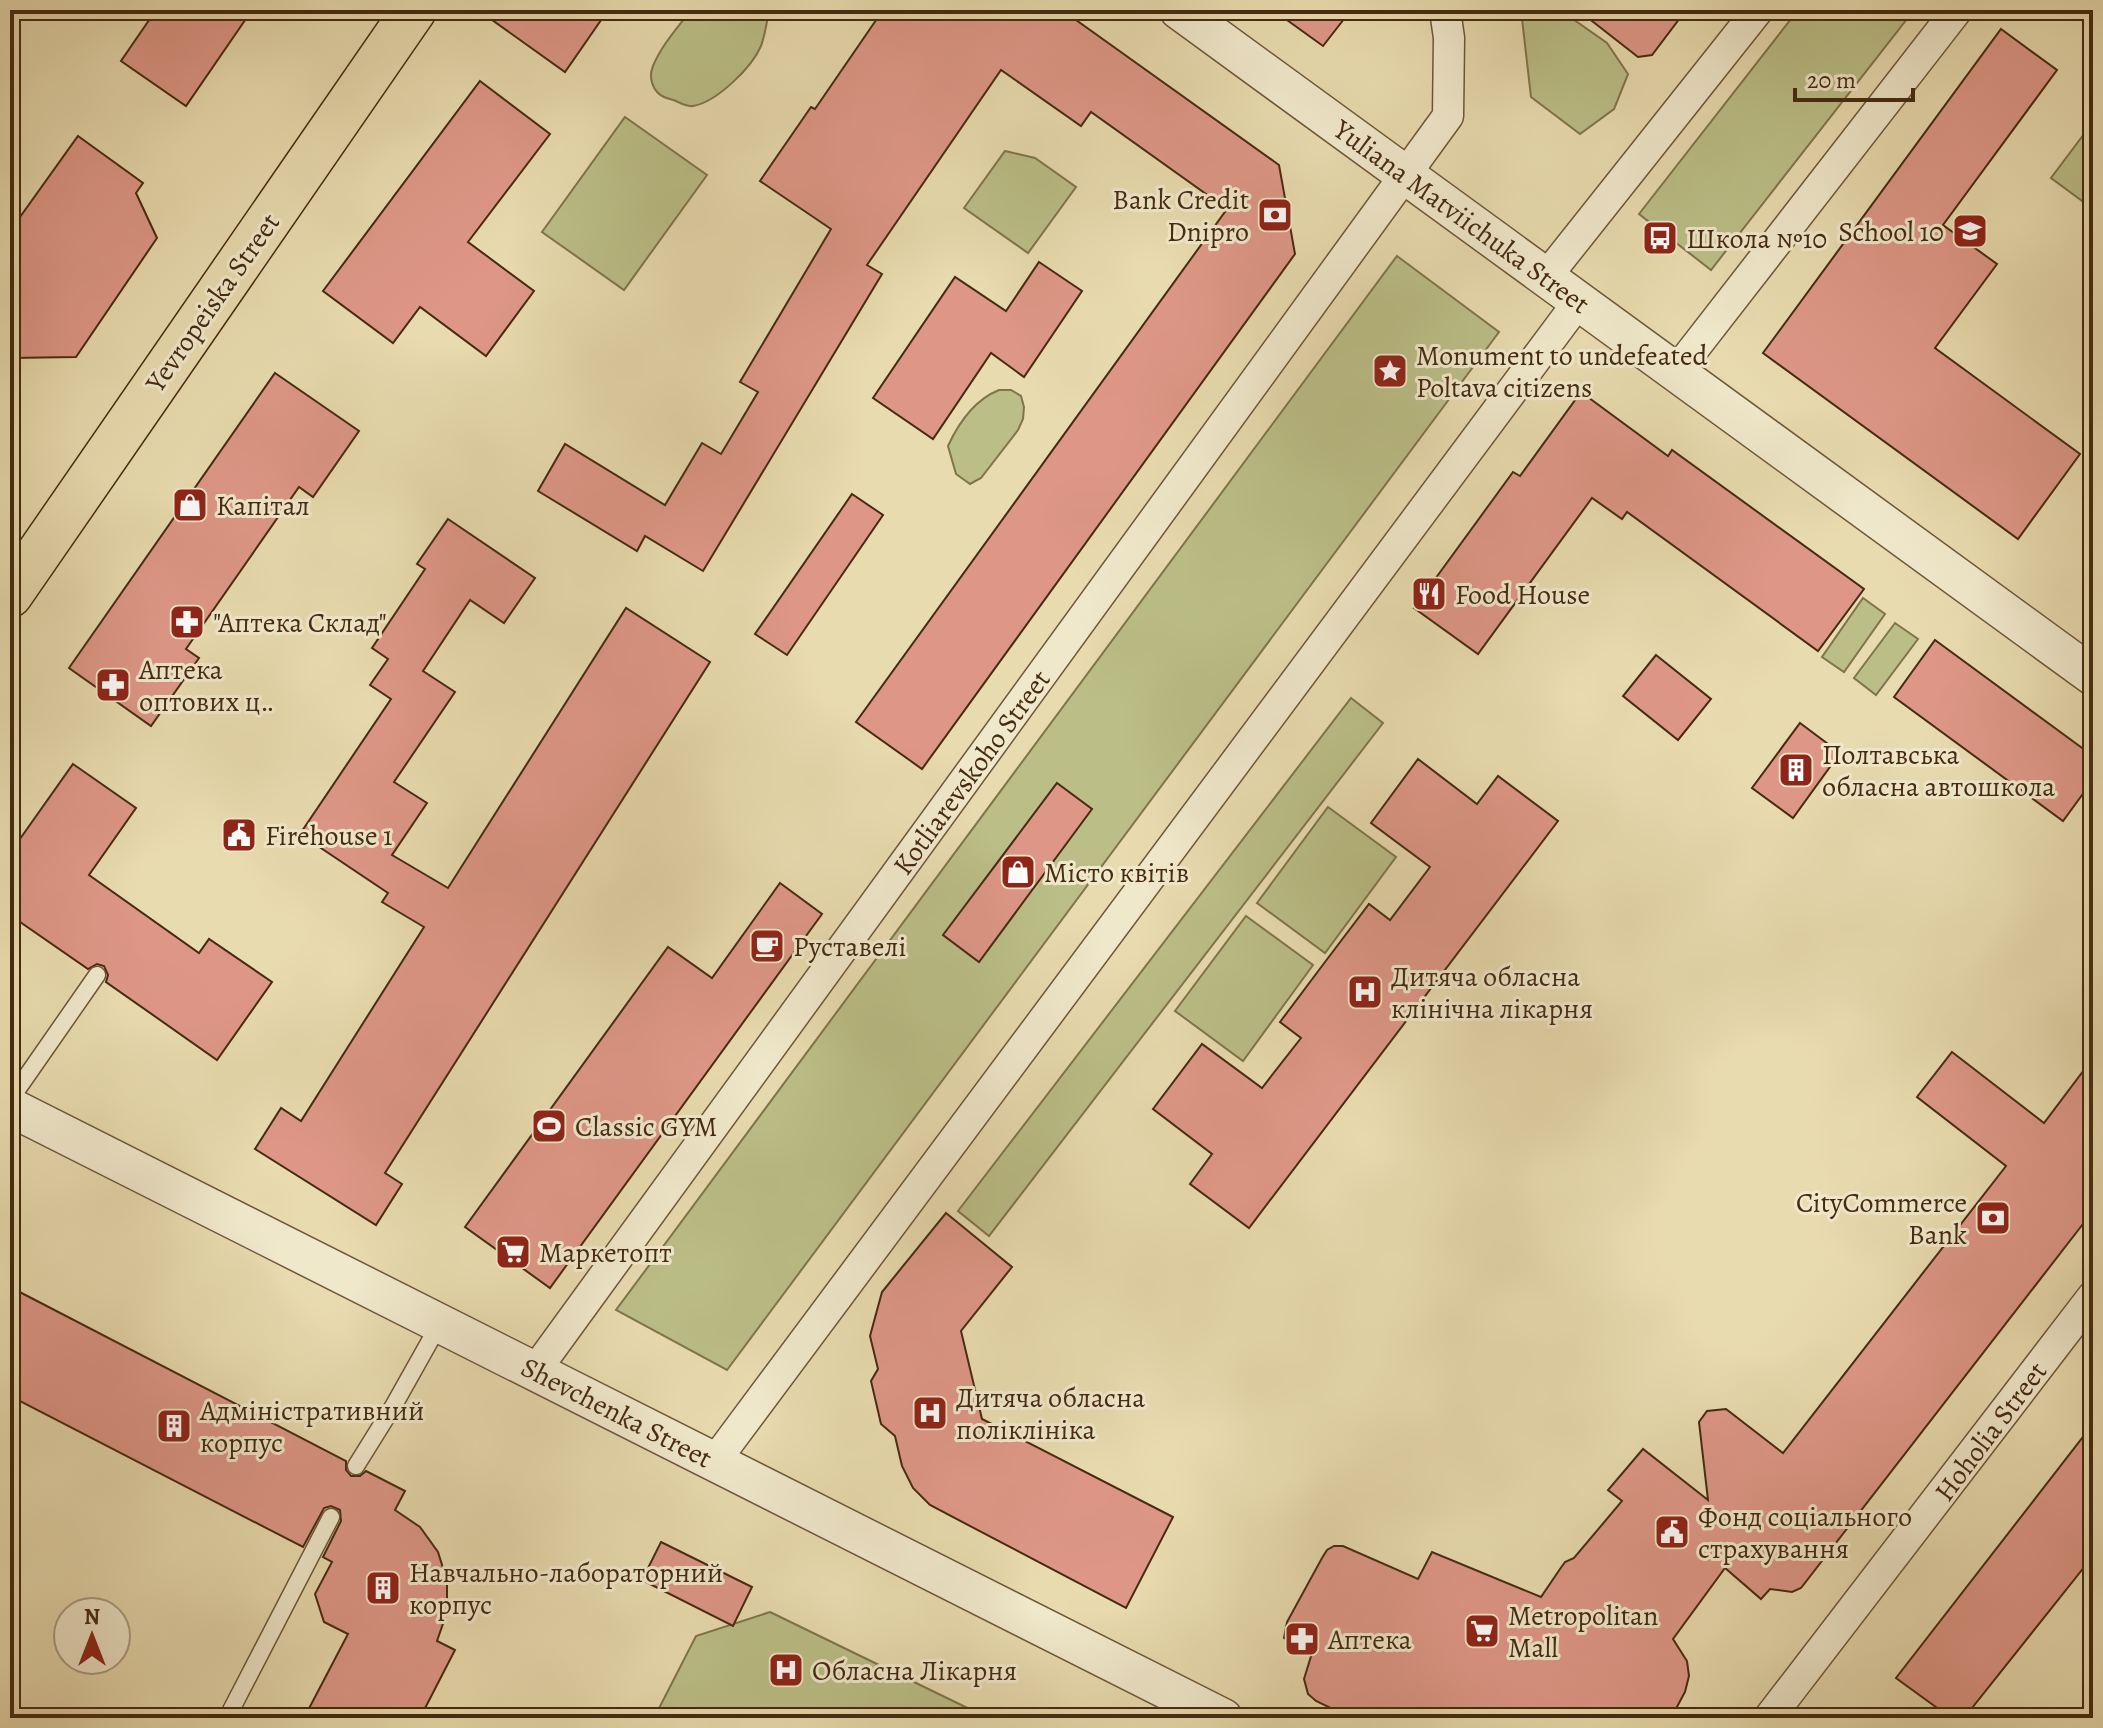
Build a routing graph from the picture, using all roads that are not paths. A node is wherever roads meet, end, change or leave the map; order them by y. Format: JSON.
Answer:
{"nodes":[{"id":1,"x":414,"y":10,"type":"edge"},
{"id":2,"x":1179,"y":10,"type":"edge"},
{"id":3,"x":1445,"y":10,"type":"edge"},
{"id":4,"x":1758,"y":10,"type":"edge"},
{"id":5,"x":1957,"y":10,"type":"edge"},
{"id":6,"x":1405,"y":173,"type":"junction"},
{"id":7,"x":1546,"y":277,"type":"junction"},
{"id":8,"x":1579,"y":301,"type":"junction"},
{"id":9,"x":1675,"y":373,"type":"junction"},
{"id":10,"x":10,"y":595,"type":"edge"},
{"id":11,"x":2093,"y":676,"type":"edge"},
{"id":12,"x":97,"y":975,"type":"dead end"},
{"id":13,"x":10,"y":1100,"type":"edge"},
{"id":14,"x":10,"y":1107,"type":"edge"},
{"id":15,"x":2093,"y":1296,"type":"edge"},
{"id":16,"x":440,"y":1323,"type":"junction"},
{"id":17,"x":535,"y":1371,"type":"junction"},
{"id":18,"x":715,"y":1461,"type":"junction"},
{"id":19,"x":356,"y":1466,"type":"dead end"},
{"id":20,"x":331,"y":1517,"type":"dead end"},
{"id":21,"x":10,"y":1713,"type":"edge"},
{"id":22,"x":20,"y":1718,"type":"edge"},
{"id":23,"x":227,"y":1718,"type":"edge"},
{"id":24,"x":1223,"y":1718,"type":"edge"},
{"id":25,"x":1769,"y":1718,"type":"edge"}],
"edges":[{"from":1,"to":10,"type":"main road","name":"Yevropeiska Street"},
{"from":2,"to":6,"type":"street","name":"Yuliana Matviichuka Street"},
{"from":3,"to":6,"type":"street","name":"Kotliarevskoho Street"},
{"from":4,"to":7,"type":"street"},
{"from":5,"to":9,"type":"street"},
{"from":6,"to":7,"type":"street","name":"Yuliana Matviichuka Street"},
{"from":6,"to":17,"type":"street","name":"Kotliarevskoho Street"},
{"from":7,"to":8,"type":"street","name":"Yuliana Matviichuka Street"},
{"from":8,"to":9,"type":"street","name":"Yuliana Matviichuka Street"},
{"from":8,"to":18,"type":"street"},
{"from":9,"to":11,"type":"street","name":"Yuliana Matviichuka Street"},
{"from":12,"to":13,"type":"lane"},
{"from":14,"to":16,"type":"street","name":"Shevchenka Street"},
{"from":15,"to":25,"type":"street","name":"Hoholia Street"},
{"from":16,"to":17,"type":"street","name":"Shevchenka Street"},
{"from":16,"to":19,"type":"lane"},
{"from":17,"to":18,"type":"street","name":"Shevchenka Street"},
{"from":18,"to":24,"type":"street","name":"Shevchenka Street"},
{"from":20,"to":23,"type":"lane"},
{"from":21,"to":22,"type":"lane"}]}
